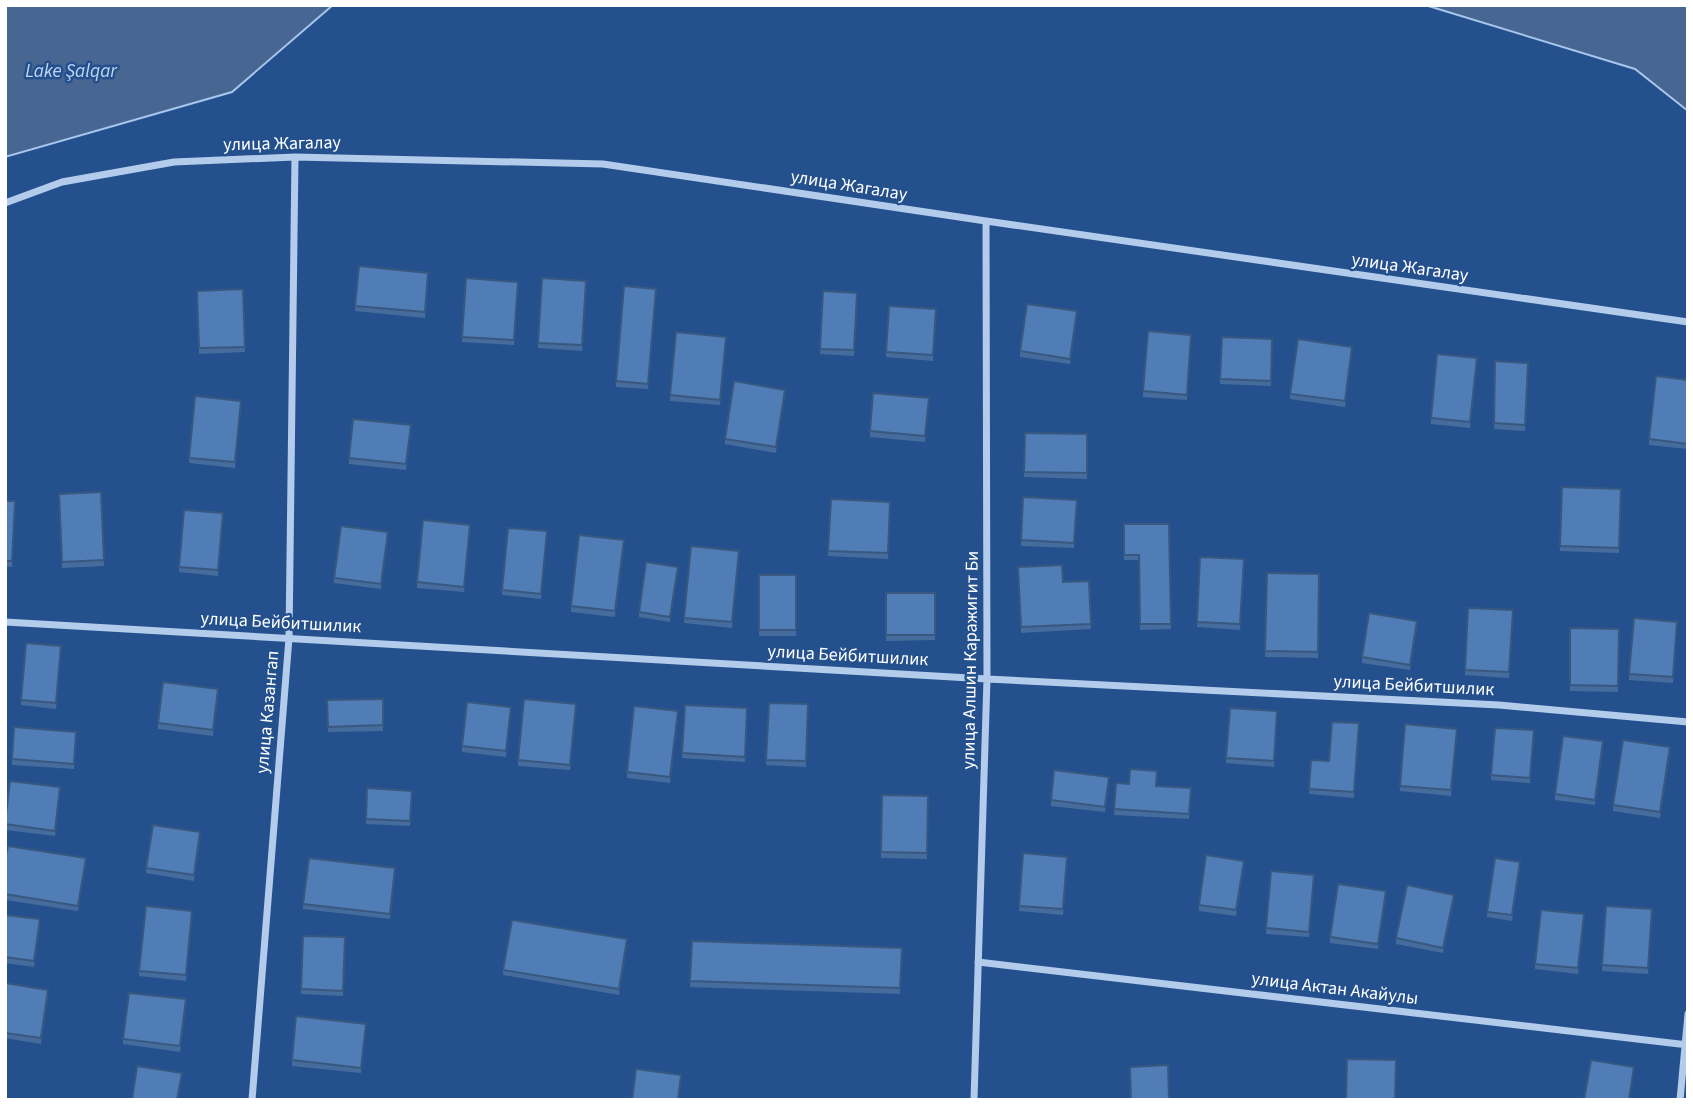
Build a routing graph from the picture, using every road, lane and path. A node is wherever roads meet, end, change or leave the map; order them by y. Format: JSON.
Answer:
{"nodes":[{"id":1,"x":295,"y":157,"type":"junction"},
{"id":2,"x":5,"y":203,"type":"edge"},
{"id":3,"x":986,"y":221,"type":"junction"},
{"id":4,"x":1688,"y":322,"type":"edge"},
{"id":5,"x":5,"y":622,"type":"edge"},
{"id":6,"x":289,"y":638,"type":"junction"},
{"id":7,"x":987,"y":680,"type":"junction"},
{"id":8,"x":1688,"y":722,"type":"edge"},
{"id":9,"x":978,"y":962,"type":"junction"},
{"id":10,"x":1688,"y":1014,"type":"edge"},
{"id":11,"x":1686,"y":1045,"type":"edge"},
{"id":12,"x":252,"y":1100,"type":"edge"},
{"id":13,"x":974,"y":1100,"type":"edge"},
{"id":14,"x":1680,"y":1100,"type":"edge"}],
"edges":[{"from":1,"to":2,"type":"street","name":"улица Жагалау"},
{"from":1,"to":3,"type":"street","name":"улица Жагалау"},
{"from":1,"to":6,"type":"street","name":"улица Казангап"},
{"from":3,"to":4,"type":"street","name":"улица Жагалау"},
{"from":3,"to":7,"type":"street","name":"улица Алшин Каражигит Би"},
{"from":5,"to":6,"type":"street","name":"улица Бейбитшилик"},
{"from":6,"to":7,"type":"street","name":"улица Бейбитшилик"},
{"from":6,"to":12,"type":"street","name":"улица Казангап"},
{"from":7,"to":8,"type":"street","name":"улица Бейбитшилик"},
{"from":7,"to":9,"type":"street","name":"улица Алшин Каражигит Би"},
{"from":9,"to":11,"type":"street","name":"улица Актан Акайулы"},
{"from":9,"to":13,"type":"street","name":"улица Алшин Каражигит Би"},
{"from":10,"to":11,"type":"street"},
{"from":11,"to":14,"type":"street"}]}
